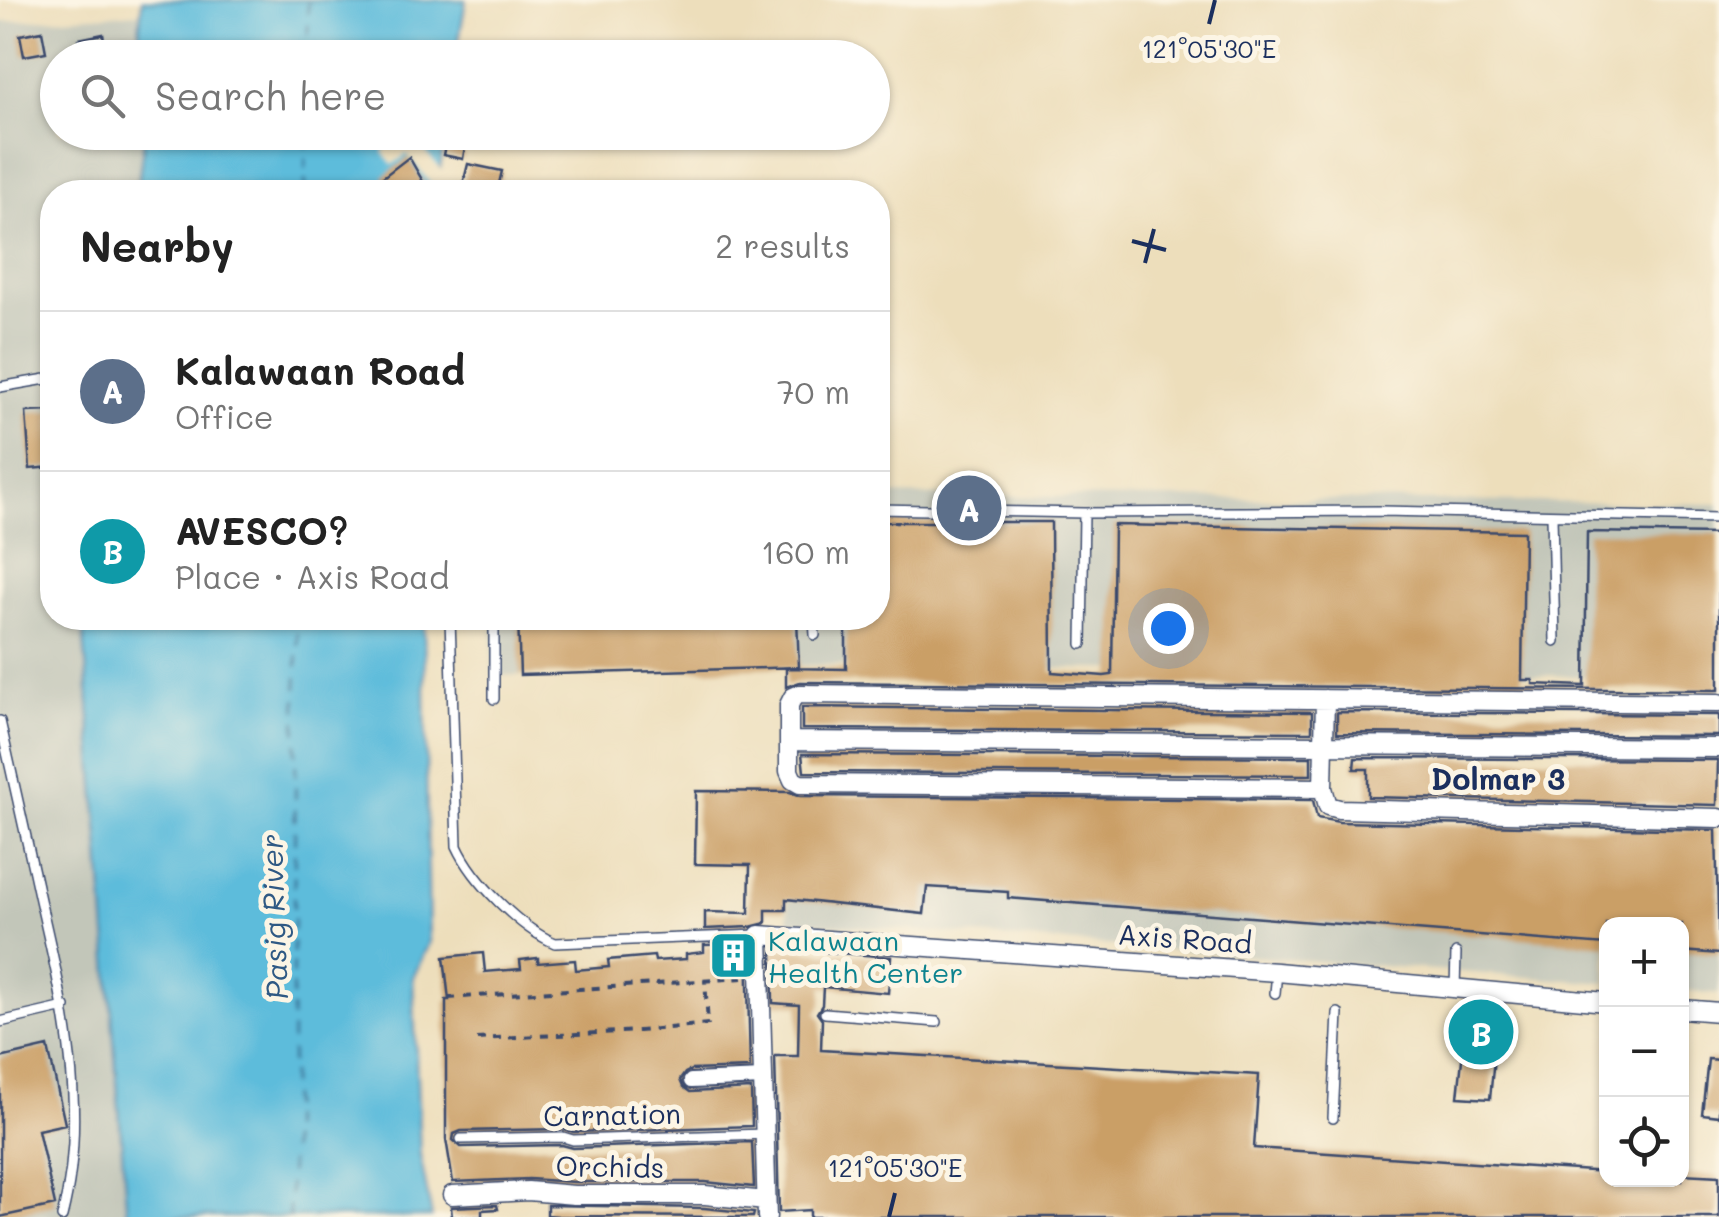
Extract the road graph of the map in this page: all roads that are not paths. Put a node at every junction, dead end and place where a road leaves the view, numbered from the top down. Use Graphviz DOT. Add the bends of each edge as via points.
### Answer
graph roads {
  1 [pos="40,380"];
  2 [pos="0,387"];
  3 [pos="890,509"];
  4 [pos="1084,513"];
  5 [pos="1552,516"];
  6 [pos="1719,518"];
  7 [pos="450,630"];
  8 [pos="494,630"];
  9 [pos="815,630"];
  10 [pos="815,635"];
  11 [pos="1554,641"];
  12 [pos="1082,644"];
  13 [pos="494,699"];
  14 [pos="1325,700"];
  15 [pos="1719,703"];
  16 [pos="0,724"];
  17 [pos="790,741"];
  18 [pos="1326,745"];
  19 [pos="1719,748"];
  20 [pos="1323,788"];
  21 [pos="1719,818"];
  22 [pos="759,935"];
  23 [pos="1456,953"];
  24 [pos="1277,972"];
  25 [pos="1454,988"];
  26 [pos="1275,993"];
  27 [pos="1599,1001"];
  28 [pos="65,1007"];
  29 [pos="1689,1010"];
  30 [pos="1719,1012"];
  31 [pos="825,1013"];
  32 [pos="1338,1013"];
  33 [pos="0,1022"];
  34 [pos="937,1022"];
  35 [pos="763,1078"];
  36 [pos="691,1081"];
  37 [pos="1333,1118"];
  38 [pos="764,1134"];
  39 [pos="461,1139"];
  40 [pos="452,1195"];
  41 [pos="767,1209"];
  42 [pos="62,1217"];
  1 -- 2 [label="lane"];
  3 -- 4 [label="lane"];
  4 -- 5 [label="lane"];
  4 -- 12 [label="lane"];
  5 -- 6 [label="lane"];
  5 -- 11 [label="lane"];
  7 -- 22 [label="lane" via="457,846 487,889 547,940 566,945"];
  8 -- 13 [label="lane"];
  9 -- 10 [label="lane"];
  14 -- 15 [label="street"];
  14 -- 17 [label="street" via="800,694 789,705"];
  14 -- 18 [label="street"];
  16 -- 28 [label="lane"];
  17 -- 18 [label="street"];
  17 -- 20 [label="street" via="789,771 800,784"];
  18 -- 19 [label="street"];
  18 -- 20 [label="street"];
  20 -- 21 [label="street" via="1328,806 1339,808"];
  22 -- 24 [label="street, Axis Road"];
  22 -- 35 [label="street"];
  23 -- 25 [label="lane"];
  24 -- 25 [label="street, Axis Road"];
  24 -- 26 [label="lane"];
  25 -- 27 [label="street, Axis Road"];
  28 -- 33 [label="lane"];
  28 -- 42 [label="lane" via="74,1110"];
  29 -- 30 [label="street"];
  31 -- 34 [label="lane"];
  32 -- 37 [label="lane"];
  35 -- 36 [label="street"];
  35 -- 38 [label="street"];
  38 -- 39 [label="lane, Carnation"];
  38 -- 41 [label="street"];
  40 -- 41 [label="street, Orchids" via="704,1195"];
}
